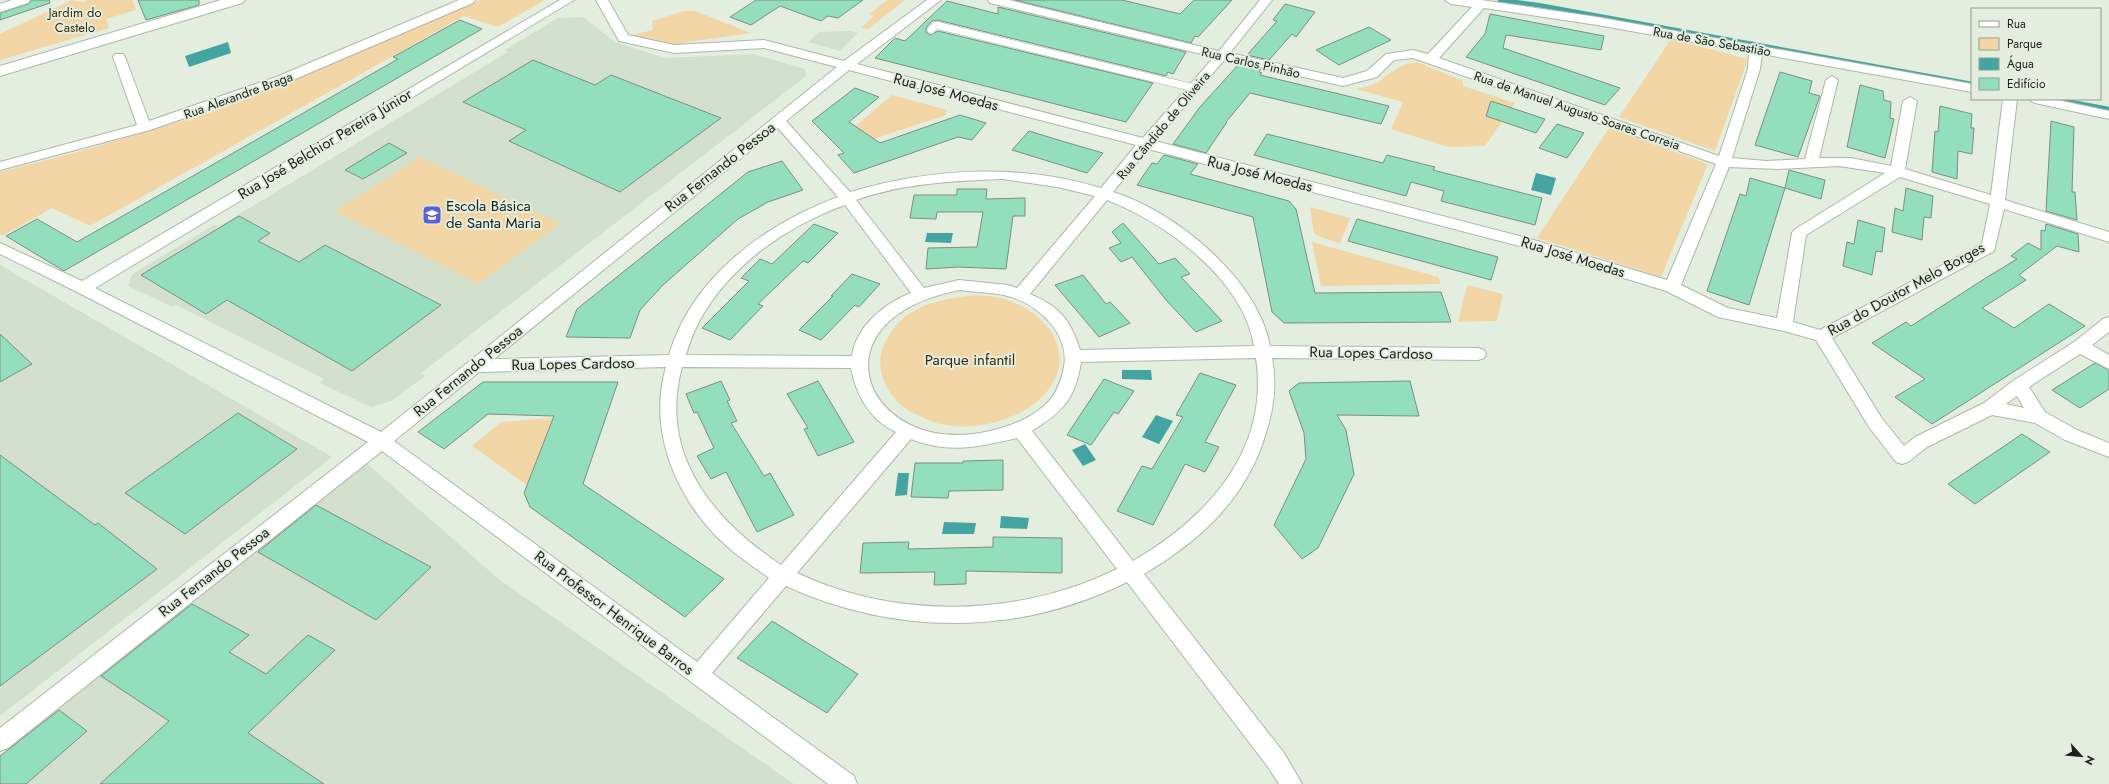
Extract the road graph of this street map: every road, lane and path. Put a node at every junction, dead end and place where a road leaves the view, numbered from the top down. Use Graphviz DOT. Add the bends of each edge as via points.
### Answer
graph roads {
  1 [pos="24,0"];
  2 [pos="237,0"];
  3 [pos="469,0"];
  4 [pos="568,0"];
  5 [pos="602,0"];
  6 [pos="935,0"];
  7 [pos="994,0"];
  8 [pos="1266,0"];
  9 [pos="1451,0"];
  10 [pos="1481,4"];
  11 [pos="0,8"];
  12 [pos="931,30"];
  13 [pos="1756,49"];
  14 [pos="1222,56"];
  15 [pos="119,57"];
  16 [pos="1431,59"];
  17 [pos="846,66"];
  18 [pos="0,70"];
  19 [pos="1832,80"];
  20 [pos="1194,88"];
  21 [pos="1971,88"];
  22 [pos="2010,100"];
  23 [pos="2040,100"];
  24 [pos="1910,101"];
  25 [pos="2109,114"];
  26 [pos="779,121"];
  27 [pos="145,128"];
  28 [pos="1145,144"];
  29 [pos="1811,161"];
  30 [pos="1724,162"];
  31 [pos="0,166"];
  32 [pos="1897,172"];
  33 [pos="1105,194"];
  34 [pos="847,198"];
  35 [pos="1998,201"];
  36 [pos="2109,237"];
  37 [pos="0,248"];
  38 [pos="1672,287"];
  39 [pos="83,288"];
  40 [pos="920,294"];
  41 [pos="1021,294"];
  42 [pos="2109,323"];
  43 [pos="1784,325"];
  44 [pos="1822,336"];
  45 [pos="2080,346"];
  46 [pos="1264,352"];
  47 [pos="1478,354"];
  48 [pos="1075,356"];
  49 [pos="674,361"];
  50 [pos="859,362"];
  51 [pos="2109,363"];
  52 [pos="473,366"];
  53 [pos="2019,385"];
  54 [pos="1990,408"];
  55 [pos="2039,417"];
  56 [pos="1020,429"];
  57 [pos="907,431"];
  58 [pos="382,441"];
  59 [pos="2109,450"];
  60 [pos="1132,572"];
  61 [pos="782,575"];
  62 [pos="698,675"];
  63 [pos="0,741"];
  64 [pos="846,784"];
  65 [pos="1291,784"];
  1 -- 11 [label="street"];
  2 -- 18 [label="main road"];
  3 -- 27 [label="street, Rua Alexandre Braga" via="282,80"];
  4 -- 39 [label="street, Rua José Belchior Pereira Júnior"];
  5 -- 17 [label="street, Rua José Moedas" via="623,38 674,49 764,44"];
  6 -- 17 [label="street, Rua Fernando Pessoa"];
  7 -- 14 [label="street, Rua Carlos Pinhão"];
  8 -- 14 [label="street, Rua Cândido de Oliveira"];
  9 -- 10 [label="street, Rua de São Sebastião"];
  10 -- 13 [label="street, Rua de São Sebastião"];
  10 -- 16 [label="street"];
  12 -- 20 [label="lane" via="936,25"];
  13 -- 21 [label="street, Rua de São Sebastião"];
  13 -- 30 [label="street" via="1754,69"];
  14 -- 16 [label="street, Rua Carlos Pinhão" via="1343,82 1372,74 1390,57 1413,54"];
  14 -- 20 [label="street, Rua Cândido de Oliveira"];
  15 -- 27 [label="street"];
  16 -- 30 [label="street, Rua de Manuel Augusto Soares Correia"];
  17 -- 26 [label="street, Rua Fernando Pessoa"];
  17 -- 28 [label="street, Rua José Moedas"];
  19 -- 29 [label="street"];
  20 -- 28 [label="street, Rua Cândido de Oliveira"];
  22 -- 35 [label="street, Rua do Doutor Melo Borges"];
  23 -- 25 [label="street"];
  24 -- 32 [label="street"];
  26 -- 34 [label="street"];
  26 -- 52 [label="street, Rua Fernando Pessoa"];
  27 -- 31 [label="street, Rua Alexandre Braga"];
  28 -- 33 [label="street, Rua Cândido de Oliveira"];
  28 -- 38 [label="street, Rua José Moedas" via="1527,243"];
  29 -- 30 [label="street, Rua de Manuel Augusto Soares Correia" via="1766,165"];
  29 -- 32 [label="street, Rua de Manuel Augusto Soares Correia" via="1861,163"];
  30 -- 38 [label="street"];
  32 -- 35 [label="street, Rua de Manuel Augusto Soares Correia"];
  32 -- 43 [label="street" via="1799,233"];
  33 -- 34 [label="street" via="1054,181 1002,175 950,176 898,183"];
  33 -- 41 [label="street, Rua Cândido de Oliveira"];
  33 -- 46 [label="street" via="1142,209 1177,230 1208,254 1234,283 1253,316"];
  34 -- 40 [label="street"];
  34 -- 49 [label="street" via="807,215 770,236 738,262 710,292 688,325"];
  35 -- 36 [label="street, Rua de Manuel Augusto Soares Correia" via="2057,223"];
  35 -- 44 [label="street, Rua do Doutor Melo Borges" via="1989,247"];
  37 -- 39 [label="street, Rua Professor Henrique Barros"];
  38 -- 43 [label="street, Rua José Moedas" via="1724,313"];
  39 -- 58 [label="street, Rua Professor Henrique Barros"];
  40 -- 41 [label="street" via="939,288 980,285"];
  40 -- 50 [label="street" via="890,311 872,329 863,345"];
  41 -- 48 [label="street" via="1037,301 1064,325"];
  42 -- 45 [label="street"];
  43 -- 44 [label="street, Rua José Moedas"];
  44 -- 54 [label="street" via="1875,422 1902,457 1921,442"];
  45 -- 51 [label="street"];
  45 -- 53 [label="street"];
  46 -- 47 [label="street, Rua Lopes Cardoso"];
  46 -- 48 [label="street, Rua Lopes Cardoso"];
  46 -- 60 [label="street" via="1267,391 1262,424 1244,470 1216,508 1178,543"];
  48 -- 56 [label="street" via="1067,389 1056,404 1040,418"];
  49 -- 50 [label="street, Rua Lopes Cardoso"];
  49 -- 52 [label="street, Rua Lopes Cardoso"];
  49 -- 61 [label="street" via="668,390 668,419 673,448 683,477 700,504 722,530 749,554"];
  50 -- 57 [label="street" via="865,394 889,421"];
  52 -- 58 [label="street, Rua Fernando Pessoa"];
  53 -- 54 [label="street"];
  53 -- 55 [label="street"];
  54 -- 55 [label="street"];
  55 -- 59 [label="street" via="2071,435"];
  56 -- 57 [label="street" via="999,437 952,442"];
  56 -- 60 [label="street"];
  57 -- 61 [label="street"];
  58 -- 62 [label="street, Rua Professor Henrique Barros"];
  58 -- 63 [label="street, Rua Fernando Pessoa"];
  60 -- 61 [label="street" via="1077,595 1017,610 954,615 885,609 834,597"];
  60 -- 65 [label="street" via="1276,760"];
  61 -- 62 [label="street"];
  62 -- 64 [label="street, Rua Professor Henrique Barros"];
}
